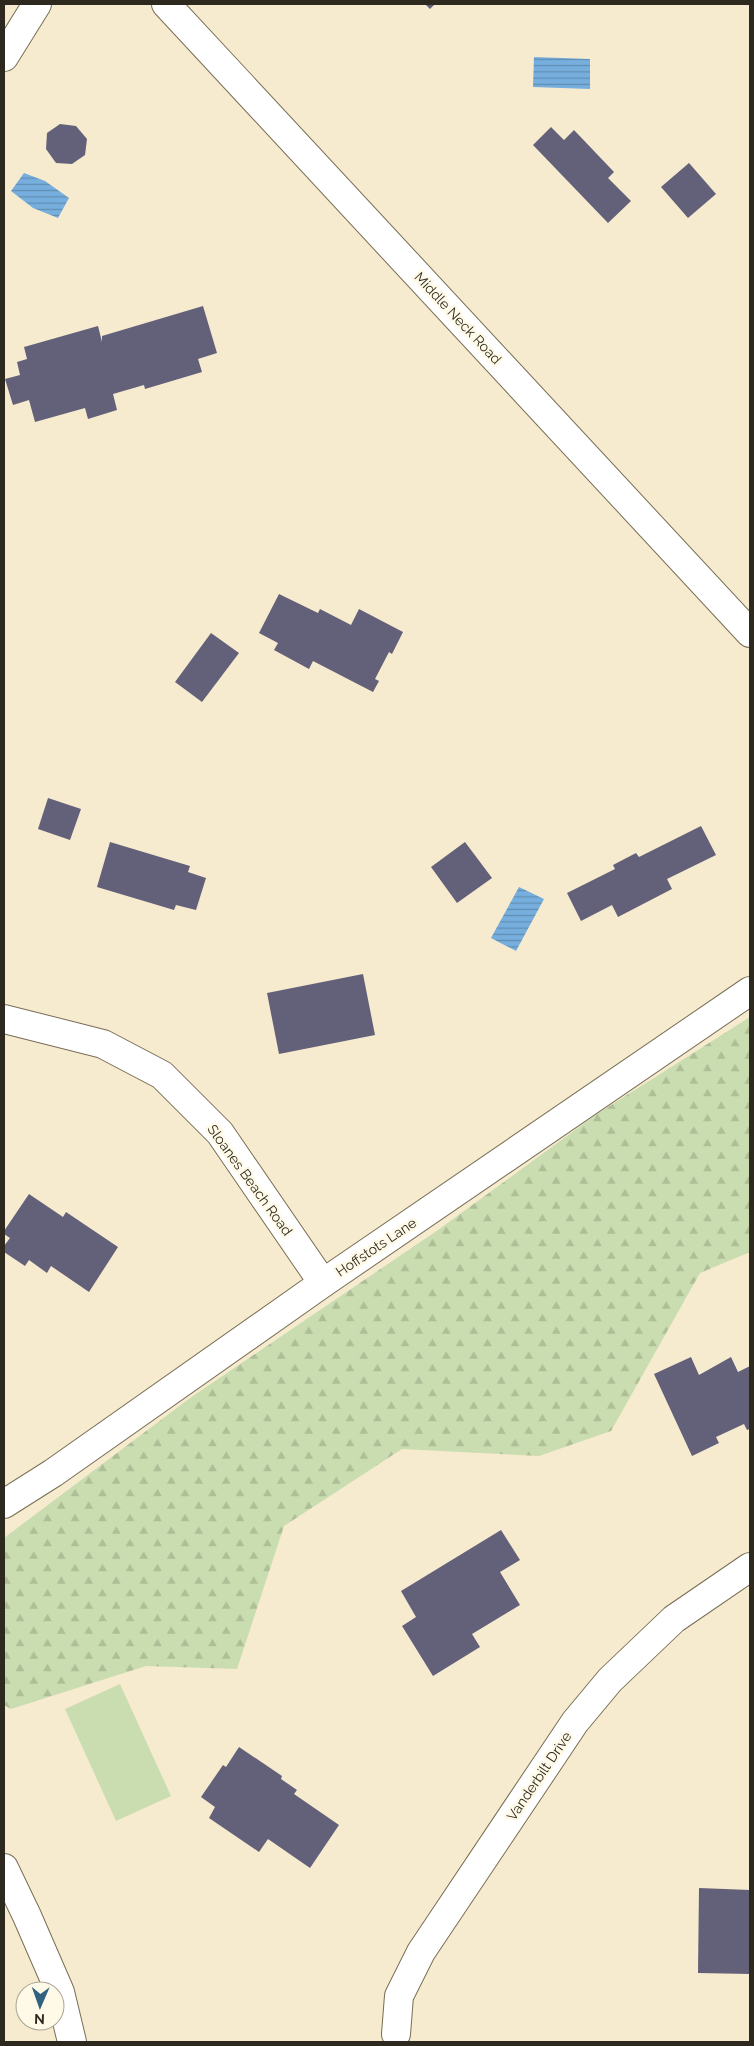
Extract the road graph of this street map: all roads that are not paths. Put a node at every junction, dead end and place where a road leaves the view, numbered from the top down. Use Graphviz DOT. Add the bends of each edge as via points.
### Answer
graph roads {
  1 [pos="37,4"];
  2 [pos="166,4"];
  3 [pos="4,57"];
  4 [pos="750,634"];
  5 [pos="750,991"];
  6 [pos="4,1019"];
  7 [pos="323,1283"];
  8 [pos="4,1504"];
  9 [pos="750,1567"];
  10 [pos="4,1868"];
  11 [pos="396,2034"];
  12 [pos="72,2042"];
  1 -- 3 [label="street"];
  2 -- 4 [label="street, Middle Neck Road"];
  5 -- 7 [label="street, Hoffstots Lane"];
  6 -- 7 [label="street, Sloanes Beach Road" via="103,1044 162,1075 220,1133"];
  7 -- 8 [label="street, Hoffstots Lane"];
  9 -- 11 [label="street, Vanderbilt Drive" via="674,1619 610,1680 575,1722 421,1952 399,1996"];
  10 -- 12 [label="street" via="60,1992"];
}
